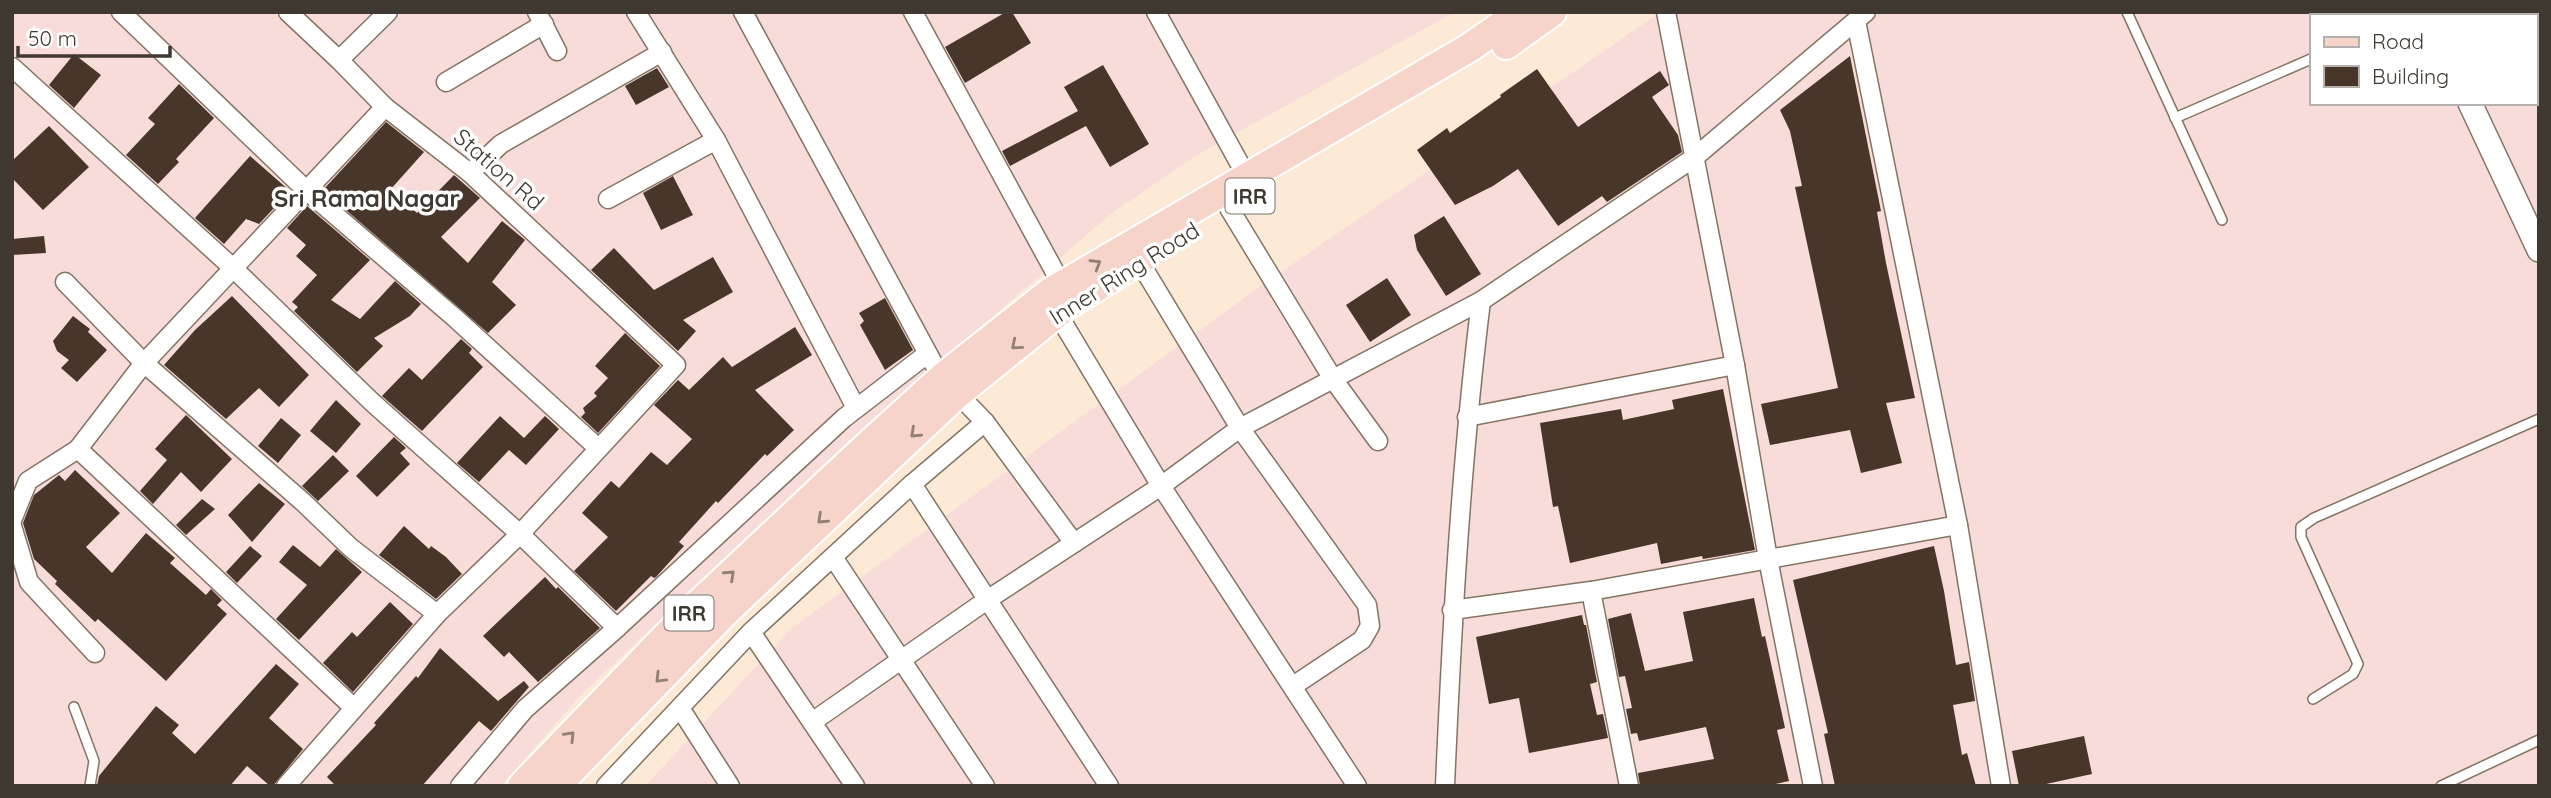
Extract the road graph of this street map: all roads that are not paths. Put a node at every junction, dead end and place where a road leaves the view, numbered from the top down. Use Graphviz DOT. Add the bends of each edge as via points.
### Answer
graph roads {
  1 [pos="121,12"];
  2 [pos="288,12"];
  3 [pos="388,12"];
  4 [pos="636,12"];
  5 [pos="743,12"];
  6 [pos="913,12"];
  7 [pos="1156,12"];
  8 [pos="1521,12"];
  9 [pos="1552,12"];
  10 [pos="1666,12"];
  11 [pos="2127,12"];
  12 [pos="1861,16"];
  13 [pos="541,18"];
  14 [pos="557,51"];
  15 [pos="662,52"];
  16 [pos="2310,59"];
  17 [pos="340,60"];
  18 [pos="12,67"];
  19 [pos="446,82"];
  20 [pos="2471,105"];
  21 [pos="385,107"];
  22 [pos="2175,118"];
  23 [pos="716,140"];
  24 [pos="1695,158"];
  25 [pos="470,173"];
  26 [pos="1247,177"];
  27 [pos="306,190"];
  28 [pos="608,199"];
  29 [pos="1229,208"];
  30 [pos="2222,220"];
  31 [pos="2539,250"];
  32 [pos="1139,261"];
  33 [pos="233,268"];
  34 [pos="65,282"];
  35 [pos="1062,285"];
  36 [pos="1481,301"];
  37 [pos="1057,313"];
  38 [pos="144,363"];
  39 [pos="1735,365"];
  40 [pos="942,375"];
  41 [pos="1333,379"];
  42 [pos="856,408"];
  43 [pos="1467,417"];
  44 [pos="2539,419"];
  45 [pos="985,422"];
  46 [pos="1240,428"];
  47 [pos="1378,441"];
  48 [pos="598,448"];
  49 [pos="78,449"];
  50 [pos="912,484"];
  51 [pos="1161,486"];
  52 [pos="12,523"];
  53 [pos="1958,524"];
  54 [pos="520,534"];
  55 [pos="1074,544"];
  56 [pos="833,556"];
  57 [pos="1768,559"];
  58 [pos="1591,591"];
  59 [pos="987,600"];
  60 [pos="1452,610"];
  61 [pos="437,614"];
  62 [pos="617,628"];
  63 [pos="751,632"];
  64 [pos="95,653"];
  65 [pos="900,659"];
  66 [pos="1293,686"];
  67 [pos="2313,699"];
  68 [pos="74,707"];
  69 [pos="354,708"];
  70 [pos="680,708"];
  71 [pos="812,722"];
  72 [pos="2539,740"];
  73 [pos="90,786"];
  74 [pos="286,786"];
  75 [pos="460,786"];
  76 [pos="522,786"];
  77 [pos="556,786"];
  78 [pos="606,786"];
  79 [pos="730,786"];
  80 [pos="855,786"];
  81 [pos="985,786"];
  82 [pos="1109,786"];
  83 [pos="1357,786"];
  84 [pos="1445,786"];
  85 [pos="1629,786"];
  86 [pos="1813,786"];
  87 [pos="2001,786"];
  88 [pos="2441,786"];
  1 -- 27 [label="street"];
  2 -- 17 [label="street, Station Rd"];
  3 -- 17 [label="street"];
  4 -- 15 [label="street"];
  5 -- 40 [label="street"];
  6 -- 35 [label="street"];
  7 -- 26 [label="street"];
  8 -- 26 [label="main road, Inner Ring Road / IRR" via="1469,48"];
  9 -- 29 [label="main road, Inner Ring Road / IRR" via="1491,55"];
  10 -- 24 [label="street"];
  11 -- 22 [label="lane"];
  12 -- 24 [label="street"];
  12 -- 53 [label="street"];
  13 -- 14 [label="street"];
  13 -- 19 [label="street"];
  15 -- 23 [label="street"];
  15 -- 25 [label="street" via="501,144"];
  16 -- 22 [label="lane"];
  17 -- 21 [label="street, Station Rd"];
  18 -- 33 [label="street"];
  20 -- 31 [label="street"];
  21 -- 25 [label="street, Station Rd"];
  21 -- 27 [label="street"];
  22 -- 30 [label="lane"];
  23 -- 28 [label="street"];
  23 -- 42 [label="street"];
  24 -- 36 [label="street"];
  24 -- 39 [label="street"];
  25 -- 48 [label="street, Station Rd" via="676,365"];
  35 -- 26 [label="main road, Inner Ring Road / IRR, one-way"];
  27 -- 33 [label="street"];
  27 -- 48 [label="street"];
  29 -- 32 [label="main road, Inner Ring Road / IRR"];
  29 -- 41 [label="street"];
  32 -- 37 [label="main road, Inner Ring Road / IRR"];
  32 -- 46 [label="street"];
  33 -- 38 [label="street"];
  33 -- 54 [label="street" via="373,403"];
  34 -- 38 [label="street"];
  35 -- 40 [label="main road, Inner Ring Road / IRR"];
  36 -- 41 [label="street"];
  36 -- 43 [label="street"];
  37 -- 40 [label="main road, Inner Ring Road / IRR, one-way"];
  37 -- 51 [label="street"];
  38 -- 49 [label="street"];
  38 -- 61 [label="street" via="351,548"];
  39 -- 43 [label="street"];
  39 -- 57 [label="street"];
  40 -- 42 [label="street"];
  40 -- 45 [label="street"];
  76 -- 40 [label="main road, IRR, one-way" via="687,615"];
  40 -- 77 [label="main road, IRR, one-way" via="726,611"];
  41 -- 46 [label="street"];
  41 -- 47 [label="street"];
  42 -- 62 [label="street"];
  43 -- 60 [label="street"];
  44 -- 67 [label="lane" via="2301,527 2301,537 2358,664 2353,674"];
  45 -- 50 [label="street"];
  45 -- 55 [label="street"];
  46 -- 51 [label="street"];
  46 -- 66 [label="street" via="1367,605 1370,626 1362,640"];
  48 -- 54 [label="street"];
  49 -- 52 [label="street" via="28,481"];
  49 -- 69 [label="street"];
  50 -- 56 [label="street"];
  50 -- 59 [label="street"];
  51 -- 55 [label="street"];
  51 -- 66 [label="street"];
  52 -- 64 [label="street" via="29,582"];
  53 -- 57 [label="street"];
  53 -- 87 [label="street"];
  54 -- 61 [label="street"];
  54 -- 62 [label="street"];
  55 -- 59 [label="street"];
  56 -- 63 [label="street"];
  56 -- 65 [label="street"];
  57 -- 58 [label="street"];
  57 -- 86 [label="street"];
  58 -- 60 [label="street"];
  58 -- 85 [label="street"];
  59 -- 65 [label="street"];
  59 -- 82 [label="street"];
  60 -- 84 [label="street"];
  61 -- 69 [label="street"];
  62 -- 75 [label="street" via="525,709"];
  63 -- 70 [label="street"];
  63 -- 71 [label="street"];
  65 -- 71 [label="street"];
  65 -- 81 [label="street"];
  66 -- 83 [label="street"];
  68 -- 73 [label="lane" via="94,761"];
  69 -- 74 [label="street"];
  70 -- 78 [label="street"];
  70 -- 79 [label="street"];
  71 -- 80 [label="street"];
  72 -- 88 [label="lane"];
}
